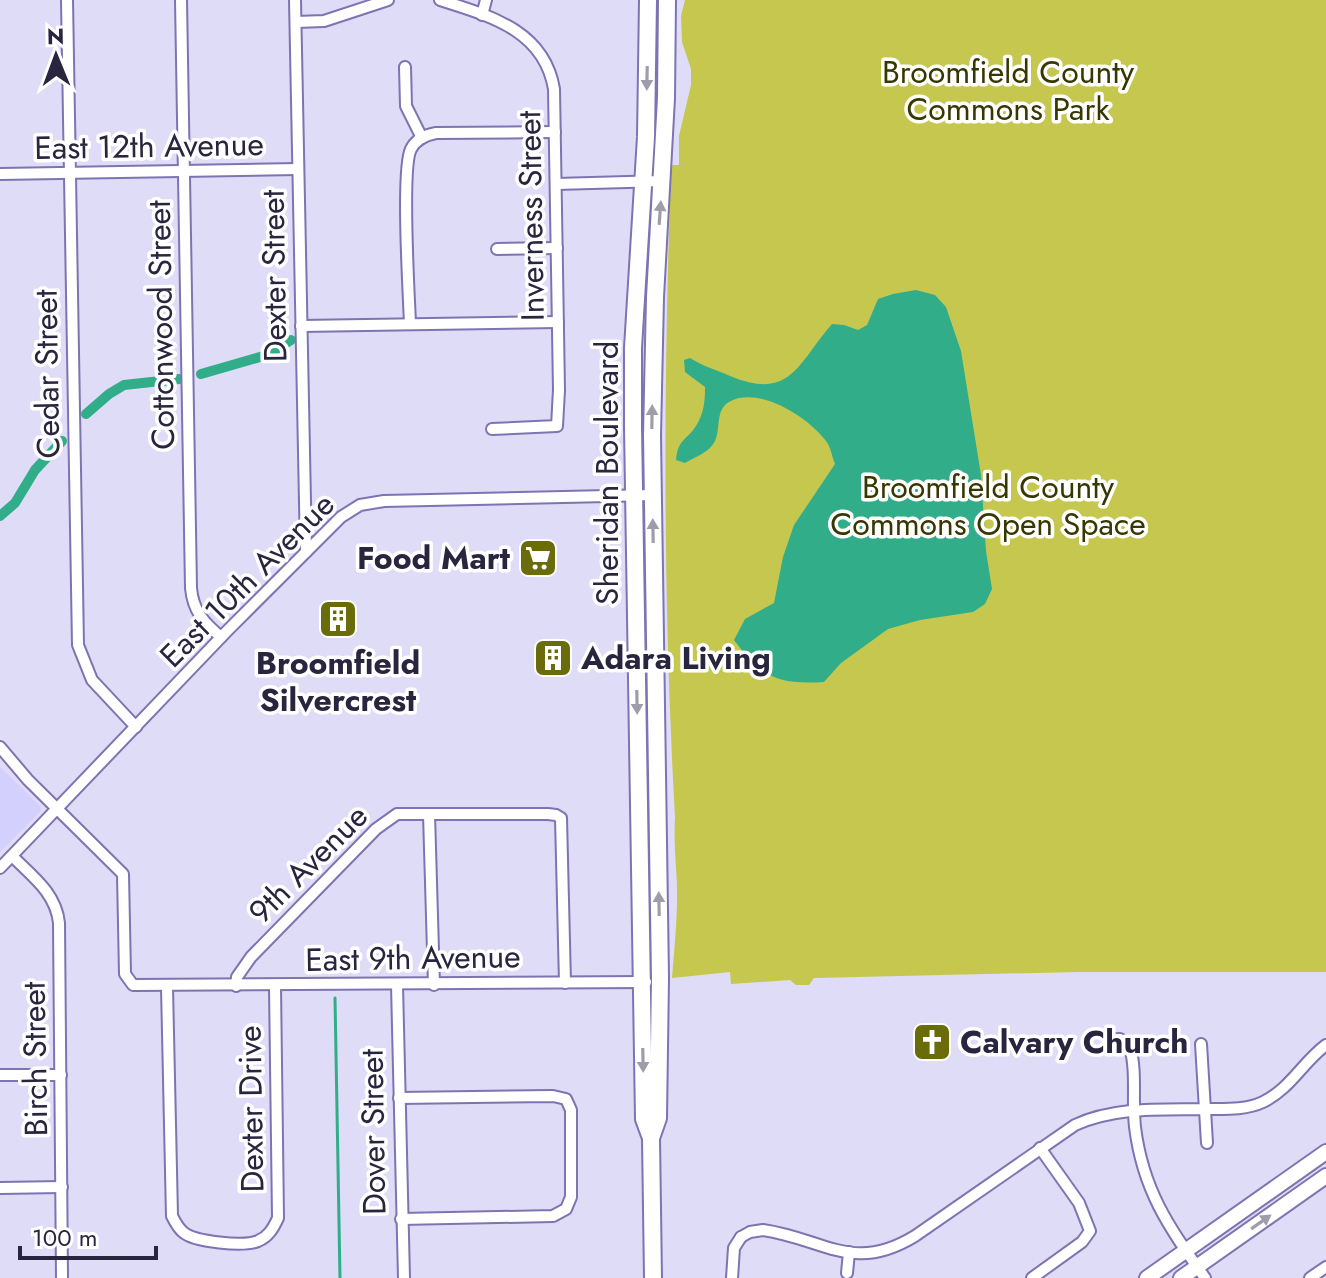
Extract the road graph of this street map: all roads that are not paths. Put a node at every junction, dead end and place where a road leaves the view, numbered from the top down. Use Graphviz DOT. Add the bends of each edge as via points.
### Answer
graph roads {
  1 [pos="67,0"];
  2 [pos="181,0"];
  3 [pos="295,0"];
  4 [pos="388,0"];
  5 [pos="440,0"];
  6 [pos="486,0"];
  7 [pos="648,0"];
  8 [pos="667,0"];
  9 [pos="372,2"];
  10 [pos="482,15"];
  11 [pos="296,22"];
  12 [pos="405,67"];
  13 [pos="555,132"];
  14 [pos="422,138"];
  15 [pos="298,169"];
  16 [pos="184,171"];
  17 [pos="70,173"];
  18 [pos="0,174"];
  19 [pos="663,181"];
  20 [pos="643,182"];
  21 [pos="556,184"];
  22 [pos="557,248"];
  23 [pos="497,249"];
  24 [pos="558,322"];
  25 [pos="410,324"];
  26 [pos="301,326"];
  27 [pos="492,429"];
  28 [pos="652,495"];
  29 [pos="633,496"];
  30 [pos="306,552"];
  31 [pos="221,637"];
  32 [pos="136,727"];
  33 [pos="0,747"];
  34 [pos="57,809"];
  35 [pos="429,814"];
  36 [pos="12,856"];
  37 [pos="0,868"];
  38 [pos="641,982"];
  39 [pos="660,982"];
  40 [pos="565,983"];
  41 [pos="397,985"];
  42 [pos="434,985"];
  43 [pos="236,986"];
  44 [pos="275,986"];
  45 [pos="167,987"];
  46 [pos="1109,1040"];
  47 [pos="1324,1041"];
  48 [pos="1201,1044"];
  49 [pos="0,1075"];
  50 [pos="61,1075"];
  51 [pos="399,1098"];
  52 [pos="1205,1109"];
  53 [pos="1134,1112"];
  54 [pos="651,1138"];
  55 [pos="1207,1143"];
  56 [pos="1040,1148"];
  57 [pos="1326,1152"];
  58 [pos="1326,1176"];
  59 [pos="62,1187"];
  60 [pos="0,1188"];
  61 [pos="401,1219"];
  62 [pos="734,1226"];
  63 [pos="741,1237"];
  64 [pos="1186,1251"];
  65 [pos="849,1252"];
  66 [pos="1326,1267"];
  67 [pos="1201,1272"];
  68 [pos="847,1273"];
  69 [pos="62,1278"];
  70 [pos="404,1278"];
  71 [pos="653,1278"];
  72 [pos="732,1278"];
  73 [pos="1032,1278"];
  74 [pos="1147,1278"];
  75 [pos="1181,1278"];
  76 [pos="1310,1278"];
  1 -- 17 [label="street, Cedar Street"];
  2 -- 16 [label="street, Cottonwood Street"];
  3 -- 11 [label="street, Dexter Street"];
  4 -- 9 [label="street"];
  5 -- 10 [label="street, Inverness Street"];
  6 -- 10 [label="street"];
  7 -- 20 [label="main road, Sheridan Boulevard, one-way"];
  8 -- 19 [label="main road, Sheridan Boulevard"];
  9 -- 11 [label="street" via="324,21"];
  10 -- 13 [label="street, Inverness Street" via="530,40 547,63"];
  11 -- 15 [label="street, Dexter Street"];
  12 -- 14 [label="street" via="406,106"];
  13 -- 14 [label="street" via="436,133"];
  13 -- 21 [label="street, Inverness Street"];
  14 -- 25 [label="street" via="412,147 407,164"];
  15 -- 16 [label="street, East 12th Avenue"];
  15 -- 26 [label="street, Dexter Street"];
  16 -- 17 [label="street, East 12th Avenue"];
  16 -- 31 [label="street, Cottonwood Street" via="191,588 196,609"];
  17 -- 18 [label="street, East 12th Avenue"];
  17 -- 32 [label="street, Cedar Street" via="78,645 92,680"];
  19 -- 20 [label="street"];
  28 -- 19 [label="main road, Sheridan Boulevard, one-way" via="652,366"];
  20 -- 21 [label="street"];
  20 -- 29 [label="main road, Sheridan Boulevard" via="633,348"];
  21 -- 22 [label="street, Inverness Street"];
  22 -- 23 [label="street"];
  22 -- 24 [label="street, Inverness Street"];
  24 -- 25 [label="street"];
  24 -- 27 [label="street, Inverness Street" via="557,426"];
  25 -- 26 [label="street"];
  26 -- 30 [label="street, Dexter Street"];
  28 -- 29 [label="street, East 10th Avenue"];
  39 -- 28 [label="main road, Sheridan Boulevard, one-way"];
  29 -- 30 [label="street, East 10th Avenue" via="367,503 341,517"];
  29 -- 38 [label="main road, Sheridan Boulevard, one-way"];
  30 -- 31 [label="street, East 10th Avenue"];
  31 -- 32 [label="street, East 10th Avenue"];
  32 -- 34 [label="street, East 10th Avenue"];
  33 -- 34 [label="street"];
  34 -- 36 [label="street, East 10th Avenue"];
  34 -- 45 [label="street, East 9th Avenue" via="123,874 129,981 138,987"];
  35 -- 40 [label="street, 9th Avenue" via="561,818"];
  35 -- 42 [label="street"];
  35 -- 43 [label="street, 9th Avenue" via="397,814 376,829 251,957"];
  36 -- 37 [label="street, East 10th Avenue"];
  36 -- 50 [label="street, Birch Street" via="49,893 58,915"];
  38 -- 39 [label="street, East 9th Avenue"];
  38 -- 40 [label="street, East 9th Avenue"];
  38 -- 54 [label="main road, Sheridan Boulevard, one-way" via="644,1119"];
  39 -- 54 [label="main road, Sheridan Boulevard" via="658,1118"];
  40 -- 42 [label="street, East 9th Avenue"];
  41 -- 42 [label="street, East 9th Avenue"];
  41 -- 44 [label="street, East 9th Avenue"];
  41 -- 51 [label="street, Dover Street"];
  43 -- 44 [label="street, East 9th Avenue"];
  43 -- 45 [label="street, East 9th Avenue"];
  44 -- 45 [label="street, Dexter Drive" via="278,1218 259,1241 245,1244 194,1239 172,1216"];
  46 -- 53 [label="street" via="1120,1039 1132,1050"];
  47 -- 52 [label="street" via="1290,1083 1264,1102"];
  48 -- 52 [label="street"];
  49 -- 50 [label="street"];
  50 -- 59 [label="street, Birch Street"];
  51 -- 61 [label="street, Dover Street"];
  51 -- 61 [label="street" via="553,1096 566,1099 571,1110 571,1197 566,1209 553,1216"];
  52 -- 53 [label="street"];
  52 -- 55 [label="street"];
  53 -- 56 [label="street" via="1083,1121"];
  53 -- 64 [label="street" via="1142,1169 1158,1208"];
  54 -- 71 [label="main road, Sheridan Boulevard"];
  56 -- 65 [label="street" via="900,1245 878,1253"];
  56 -- 73 [label="street" via="1094,1231"];
  57 -- 64 [label="main road"];
  67 -- 58 [label="main road, one-way"];
  59 -- 60 [label="street"];
  59 -- 69 [label="street, Birch Street"];
  61 -- 70 [label="street, Dover Street"];
  62 -- 63 [label="street"];
  63 -- 65 [label="street" via="772,1232"];
  63 -- 72 [label="street" via="734,1248"];
  64 -- 67 [label="street"];
  64 -- 74 [label="main road"];
  65 -- 68 [label="street"];
  66 -- 76 [label="street"];
  67 -- 75 [label="main road"];
}
